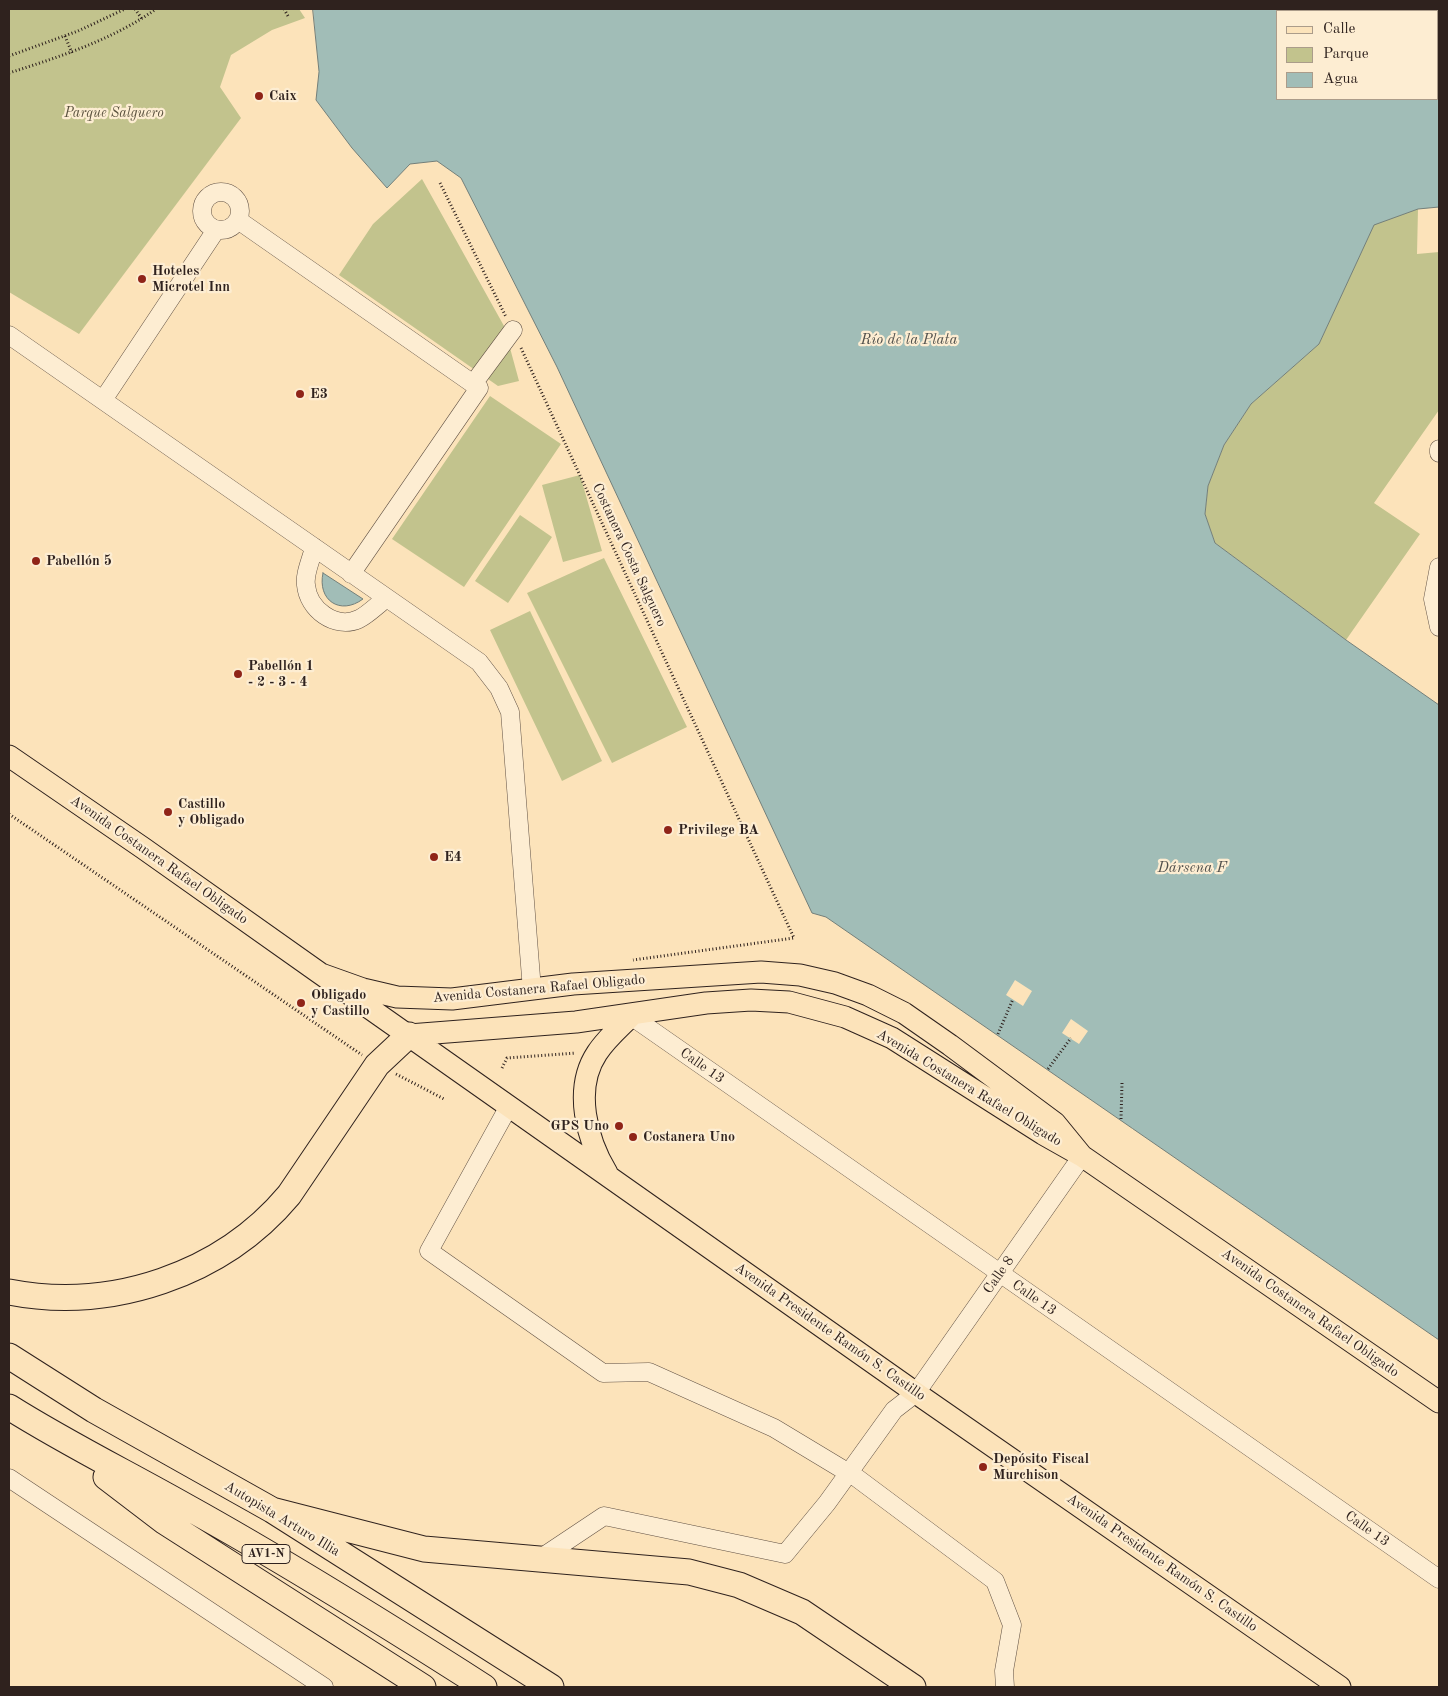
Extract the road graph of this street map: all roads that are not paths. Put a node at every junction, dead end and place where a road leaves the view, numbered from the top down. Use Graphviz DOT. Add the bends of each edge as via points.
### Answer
graph roads {
  1 [pos="238,220"];
  2 [pos="216,230"];
  3 [pos="512,330"];
  4 [pos="9,335"];
  5 [pos="473,384"];
  6 [pos="103,400"];
  7 [pos="1439,449"];
  8 [pos="1439,453"];
  9 [pos="314,547"];
  10 [pos="1439,567"];
  11 [pos="351,574"];
  12 [pos="387,598"];
  13 [pos="1439,628"];
  14 [pos="9,756"];
  15 [pos="322,974"];
  16 [pos="532,990"];
  17 [pos="631,1016"];
  18 [pos="409,1036"];
  19 [pos="508,1106"];
  20 [pos="1082,1156"];
  21 [pos="610,1178"];
  22 [pos="999,1274"];
  23 [pos="9,1292"];
  24 [pos="9,1356"];
  25 [pos="916,1393"];
  26 [pos="1439,1402"];
  27 [pos="9,1407"];
  28 [pos="43,1428"];
  29 [pos="848,1472"];
  30 [pos="9,1478"];
  31 [pos="272,1510"];
  32 [pos="538,1560"];
  33 [pos="1439,1579"];
  34 [pos="324,1687"];
  35 [pos="424,1687"];
  36 [pos="484,1687"];
  37 [pos="551,1687"];
  38 [pos="913,1687"];
  39 [pos="1005,1687"];
  40 [pos="1340,1687"];
  1 -- 2 [label="street" via="228,229"];
  1 -- 2 [label="street" via="240,208 234,197 223,191 210,194 201,210 205,223"];
  1 -- 5 [label="street"];
  2 -- 6 [label="street"];
  3 -- 5 [label="street"];
  4 -- 6 [label="street"];
  5 -- 11 [label="street" via="479,388"];
  6 -- 9 [label="street"];
  7 -- 8 [label="street"];
  9 -- 11 [label="street"];
  9 -- 12 [label="street" via="305,584 311,602 322,615 341,622 358,619"];
  10 -- 13 [label="street" via="1433,599"];
  11 -- 12 [label="street"];
  12 -- 16 [label="street" via="479,662 499,688 510,712"];
  14 -- 15 [label="main road, Avenida Costanera Rafael Obligado"];
  15 -- 16 [label="main road, Avenida Costanera Rafael Obligado" via="397,997 452,999"];
  15 -- 18 [label="main road, Avenida Presidente Ramón S. Castillo"];
  16 -- 20 [label="main road, Avenida Costanera Rafael Obligado" via="573,984 761,972 800,975 835,983 868,994 904,1013 950,1045 1054,1122"];
  17 -- 18 [label="main road, Avenida Costanera Rafael Obligado"];
  17 -- 20 [label="main road, Avenida Costanera Rafael Obligado" via="734,1000 789,1002 845,1017 892,1038"];
  17 -- 21 [label="main road" via="596,1054 588,1079 585,1105 588,1131 596,1155"];
  17 -- 22 [label="street, Calle 13"];
  18 -- 19 [label="main road, Avenida Presidente Ramón S. Castillo"];
  18 -- 23 [label="highway" via="377,1065 289,1195 258,1228 227,1250 172,1277 117,1292 57,1297"];
  19 -- 21 [label="main road, Avenida Presidente Ramón S. Castillo"];
  19 -- 29 [label="street" via="428,1251 603,1373 648,1372 774,1428"];
  20 -- 22 [label="street, Calle 8"];
  20 -- 26 [label="main road, Avenida Costanera Rafael Obligado"];
  21 -- 25 [label="main road, Avenida Presidente Ramón S. Castillo"];
  22 -- 25 [label="street, Calle 8"];
  22 -- 33 [label="street, Calle 13"];
  24 -- 31 [label="highway, Autopista Arturo Illia / AV1-N" via="94,1410"];
  25 -- 29 [label="street, Calle 8" via="894,1410"];
  25 -- 40 [label="main road, Avenida Presidente Ramón S. Castillo"];
  27 -- 28 [label="highway, AV1-N"];
  28 -- 35 [label="highway" via="165,1522"];
  28 -- 36 [label="highway, AV1-N" via="188,1507"];
  29 -- 32 [label="street, Calle 8" via="785,1554 604,1516"];
  29 -- 39 [label="street" via="996,1581 1012,1625 1004,1670"];
  30 -- 34 [label="street"];
  31 -- 32 [label="highway" via="424,1550"];
  31 -- 37 [label="highway, Autopista Arturo Illia / AV1-N"];
  32 -- 38 [label="highway" via="689,1572 739,1585 802,1612"];
}
